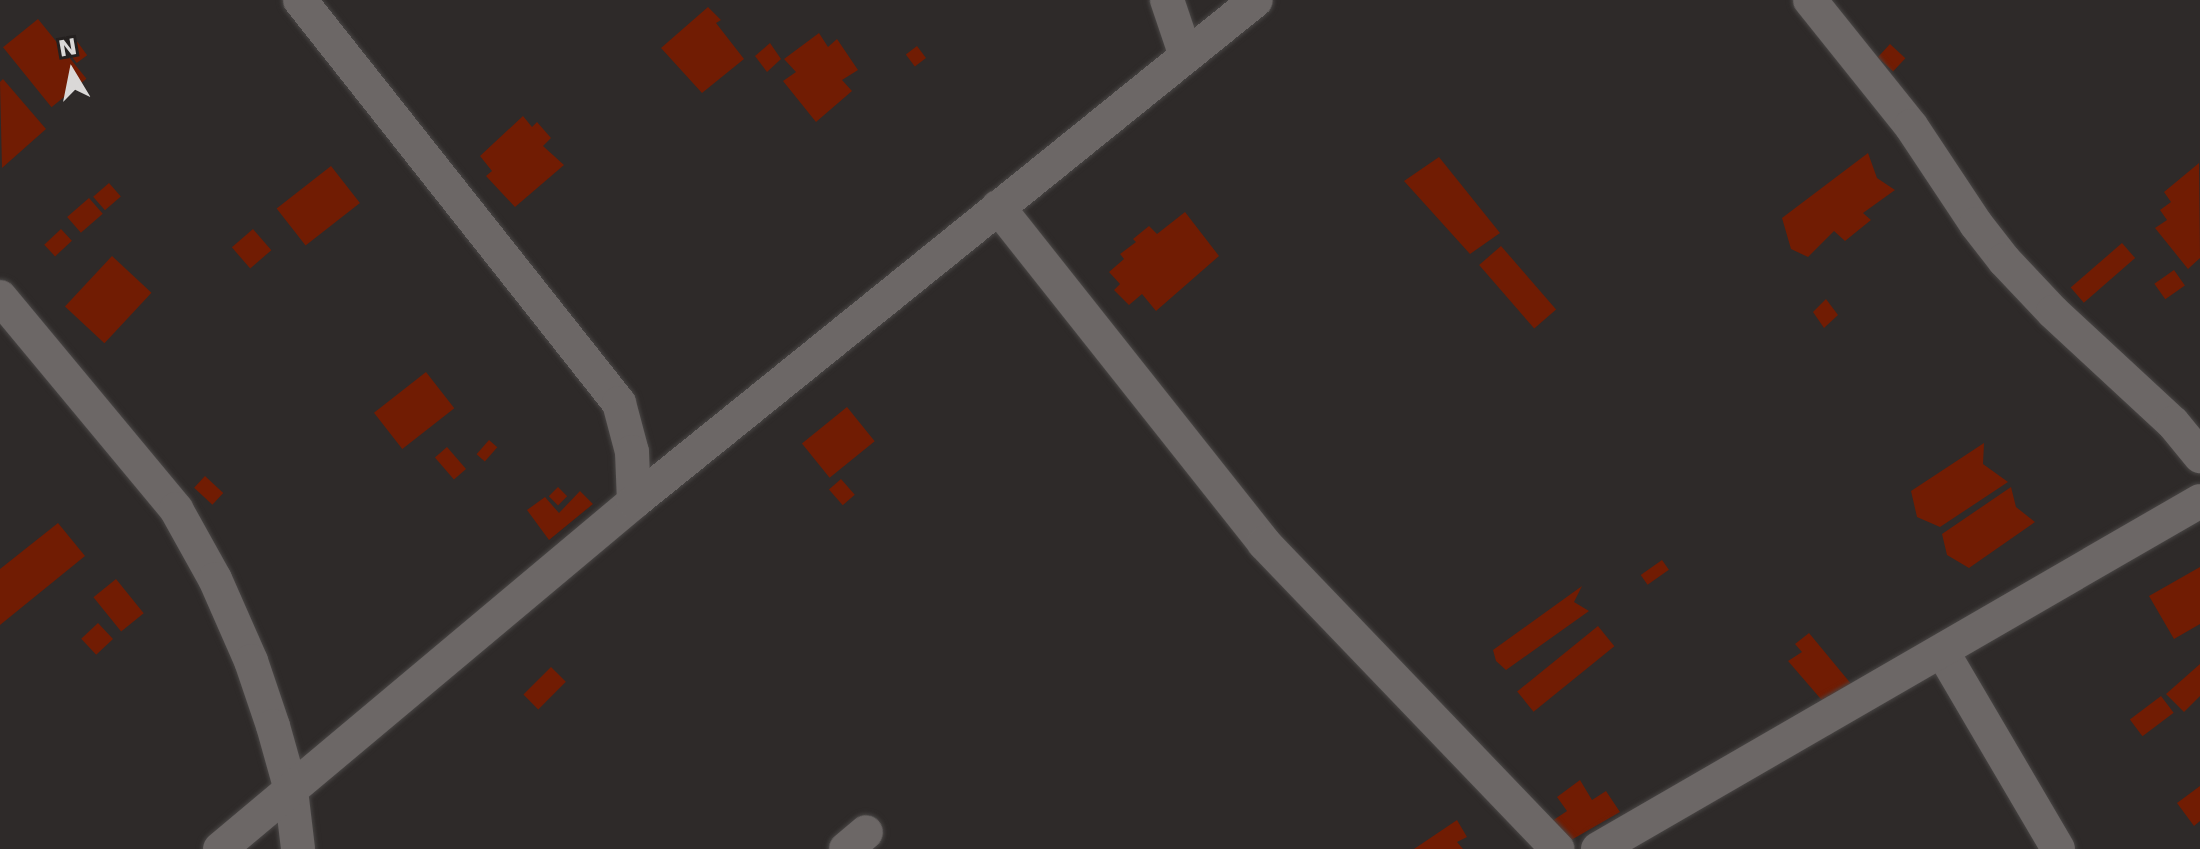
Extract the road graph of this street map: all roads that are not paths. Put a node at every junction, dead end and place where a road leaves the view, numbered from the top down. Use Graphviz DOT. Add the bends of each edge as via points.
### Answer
graph roads {
  1 [pos="300,0"];
  2 [pos="1167,0"];
  3 [pos="1256,0"];
  4 [pos="1810,0"];
  5 [pos="1186,56"];
  6 [pos="998,207"];
  7 [pos="0,297"];
  8 [pos="2200,456"];
  9 [pos="2200,501"];
  10 [pos="634,502"];
  11 [pos="1942,651"];
  12 [pos="291,790"];
  13 [pos="220,849"];
  14 [pos="298,849"];
  15 [pos="1557,849"];
  16 [pos="1598,849"];
  17 [pos="2058,849"];
  1 -- 10 [label="street" via="619,403 632,452"];
  2 -- 5 [label="street"];
  3 -- 5 [label="street"];
  4 -- 8 [label="street" via="1911,126 2004,260 2173,423"];
  5 -- 6 [label="street"];
  6 -- 10 [label="street"];
  6 -- 15 [label="street" via="1264,543"];
  7 -- 12 [label="street" via="176,509 215,579 251,661"];
  9 -- 11 [label="street"];
  10 -- 12 [label="street"];
  11 -- 16 [label="street"];
  11 -- 17 [label="street"];
  12 -- 13 [label="street"];
  12 -- 14 [label="street"];
}
